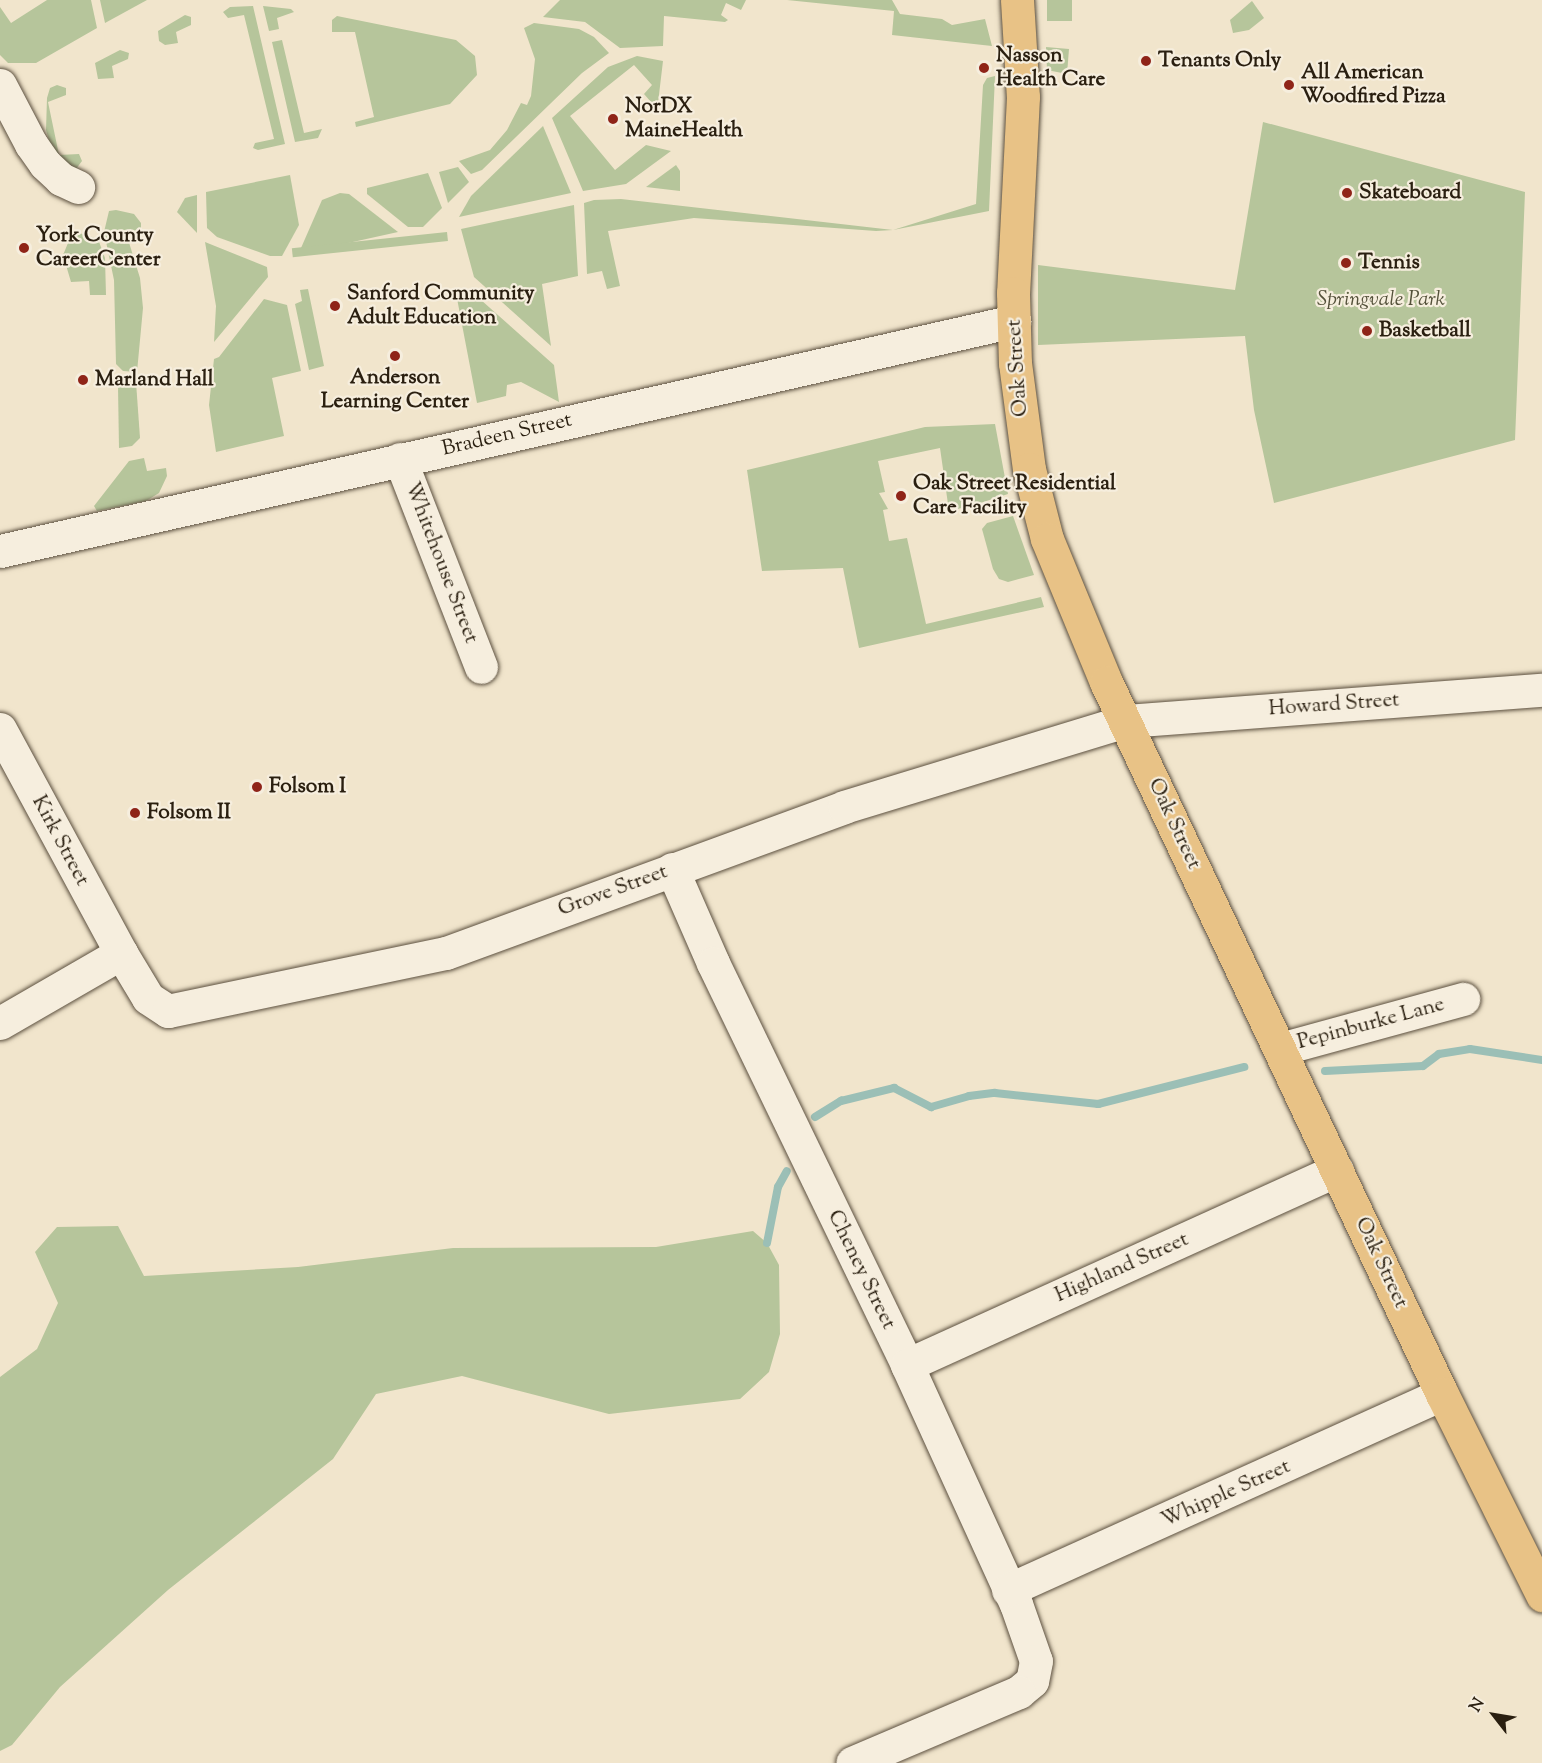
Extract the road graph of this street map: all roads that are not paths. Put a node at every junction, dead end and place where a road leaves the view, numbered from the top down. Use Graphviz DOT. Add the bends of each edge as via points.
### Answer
graph roads {
  1 [pos="1017,0"];
  2 [pos="0,85"];
  3 [pos="78,187"];
  4 [pos="1014,321"];
  5 [pos="400,459"];
  6 [pos="0,550"];
  7 [pos="481,667"];
  8 [pos="1542,690"];
  9 [pos="1126,721"];
  10 [pos="2,737"];
  11 [pos="672,869"];
  12 [pos="120,953"];
  13 [pos="1463,999"];
  14 [pos="0,1023"];
  15 [pos="1280,1049"];
  16 [pos="1337,1170"];
  17 [pos="907,1365"];
  18 [pos="1442,1394"];
  19 [pos="1008,1590"];
  20 [pos="1542,1595"];
  21 [pos="852,1763"];
  1 -- 4 [label="main road, Oak Street" via="1023,97"];
  2 -- 3 [label="street" via="30,144 61,179"];
  4 -- 5 [label="street, Bradeen Street"];
  4 -- 9 [label="main road, Oak Street" via="1019,413 1035,498 1064,586"];
  5 -- 6 [label="street, Bradeen Street"];
  5 -- 7 [label="street, Whitehouse Street"];
  8 -- 9 [label="street, Howard Street"];
  9 -- 11 [label="street, Grove Street" via="844,807"];
  9 -- 15 [label="main road, Oak Street"];
  10 -- 12 [label="street, Kirk Street"];
  11 -- 12 [label="street, Grove Street" via="446,953 176,1011 155,1006"];
  11 -- 17 [label="street, Cheney Street" via="713,963"];
  12 -- 14 [label="street"];
  13 -- 15 [label="street, Pepinburke Lane"];
  15 -- 16 [label="main road, Oak Street"];
  16 -- 17 [label="street, Highland Street"];
  16 -- 18 [label="main road, Oak Street"];
  17 -- 19 [label="street, Cheney Street"];
  18 -- 19 [label="street, Whipple Street"];
  18 -- 20 [label="main road, Oak Street"];
  19 -- 21 [label="street, Cheney Street" via="1032,1644 1035,1676 1019,1692"];
}
